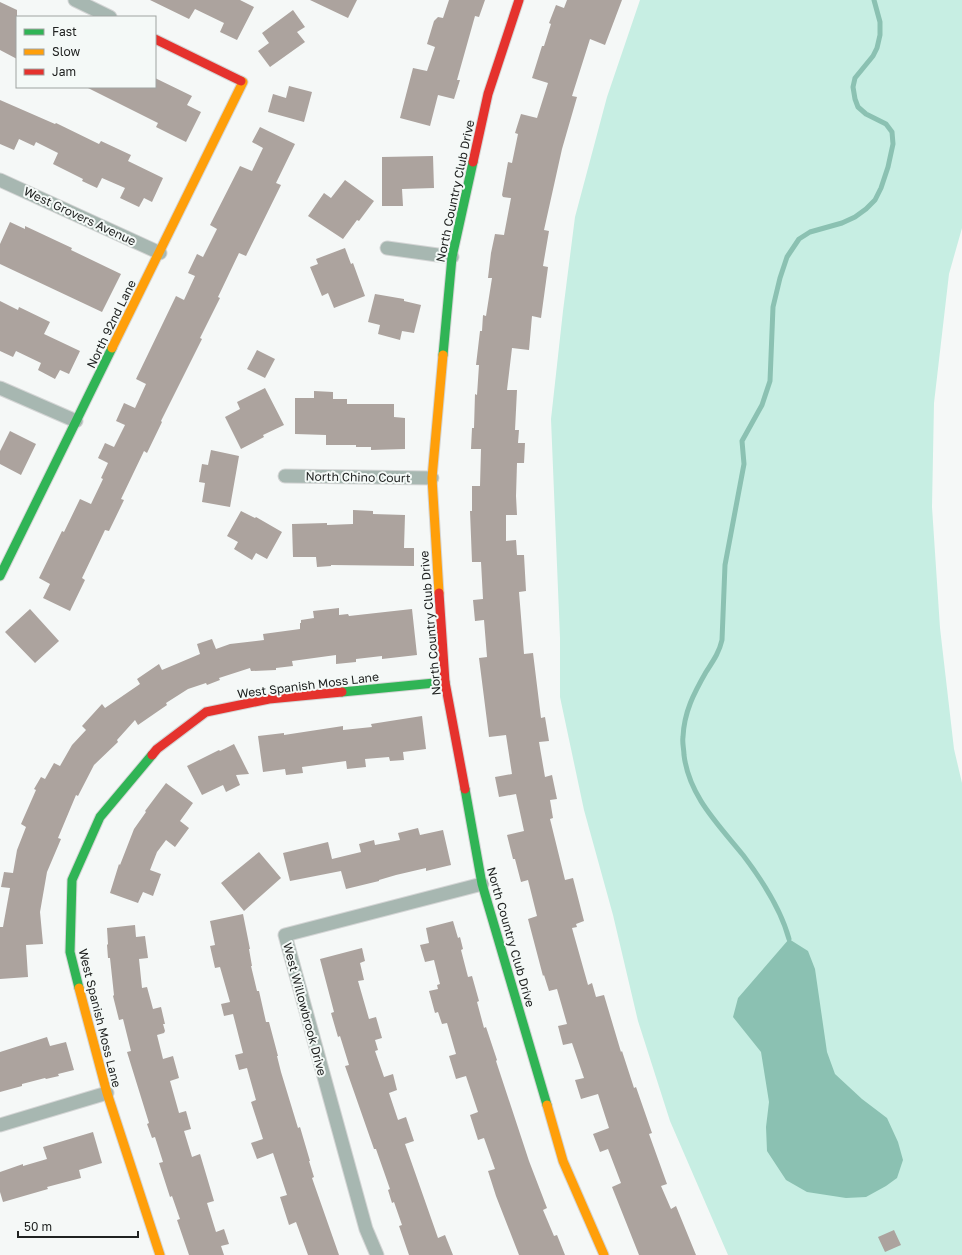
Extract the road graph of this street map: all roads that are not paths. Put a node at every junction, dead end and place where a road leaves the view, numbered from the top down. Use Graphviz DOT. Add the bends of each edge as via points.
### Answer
graph roads {
  1 [pos="75,0"];
  2 [pos="519,0"];
  3 [pos="108,16"];
  4 [pos="156,39"];
  5 [pos="0,180"];
  6 [pos="387,248"];
  7 [pos="160,253"];
  8 [pos="452,257"];
  9 [pos="0,388"];
  10 [pos="76,421"];
  11 [pos="285,476"];
  12 [pos="432,478"];
  13 [pos="0,576"];
  14 [pos="445,682"];
  15 [pos="482,884"];
  16 [pos="107,1094"];
  17 [pos="0,1125"];
  18 [pos="160,1255"];
  19 [pos="377,1255"];
  20 [pos="604,1255"];
  1 -- 3 [label="street"];
  2 -- 8 [label="street, North Country Club Drive" via="488,94"];
  4 -- 7 [label="street, North 92nd Lane" via="243,82"];
  5 -- 7 [label="street, West Grovers Avenue"];
  6 -- 8 [label="street"];
  7 -- 10 [label="street, North 92nd Lane"];
  8 -- 12 [label="street, North Country Club Drive"];
  9 -- 10 [label="street"];
  10 -- 13 [label="street, North 92nd Lane"];
  11 -- 12 [label="street, North Chino Court"];
  12 -- 14 [label="street, North Country Club Drive"];
  14 -- 15 [label="street, North Country Club Drive"];
  14 -- 16 [label="street, West Spanish Moss Lane" via="270,699 206,712 157,749 100,817 72,880 70,952"];
  15 -- 19 [label="street, West Willowbrook Drive" via="285,935 366,1230"];
  15 -- 20 [label="street, North Country Club Drive" via="563,1161"];
  16 -- 17 [label="street"];
  16 -- 18 [label="street, West Spanish Moss Lane"];
}
